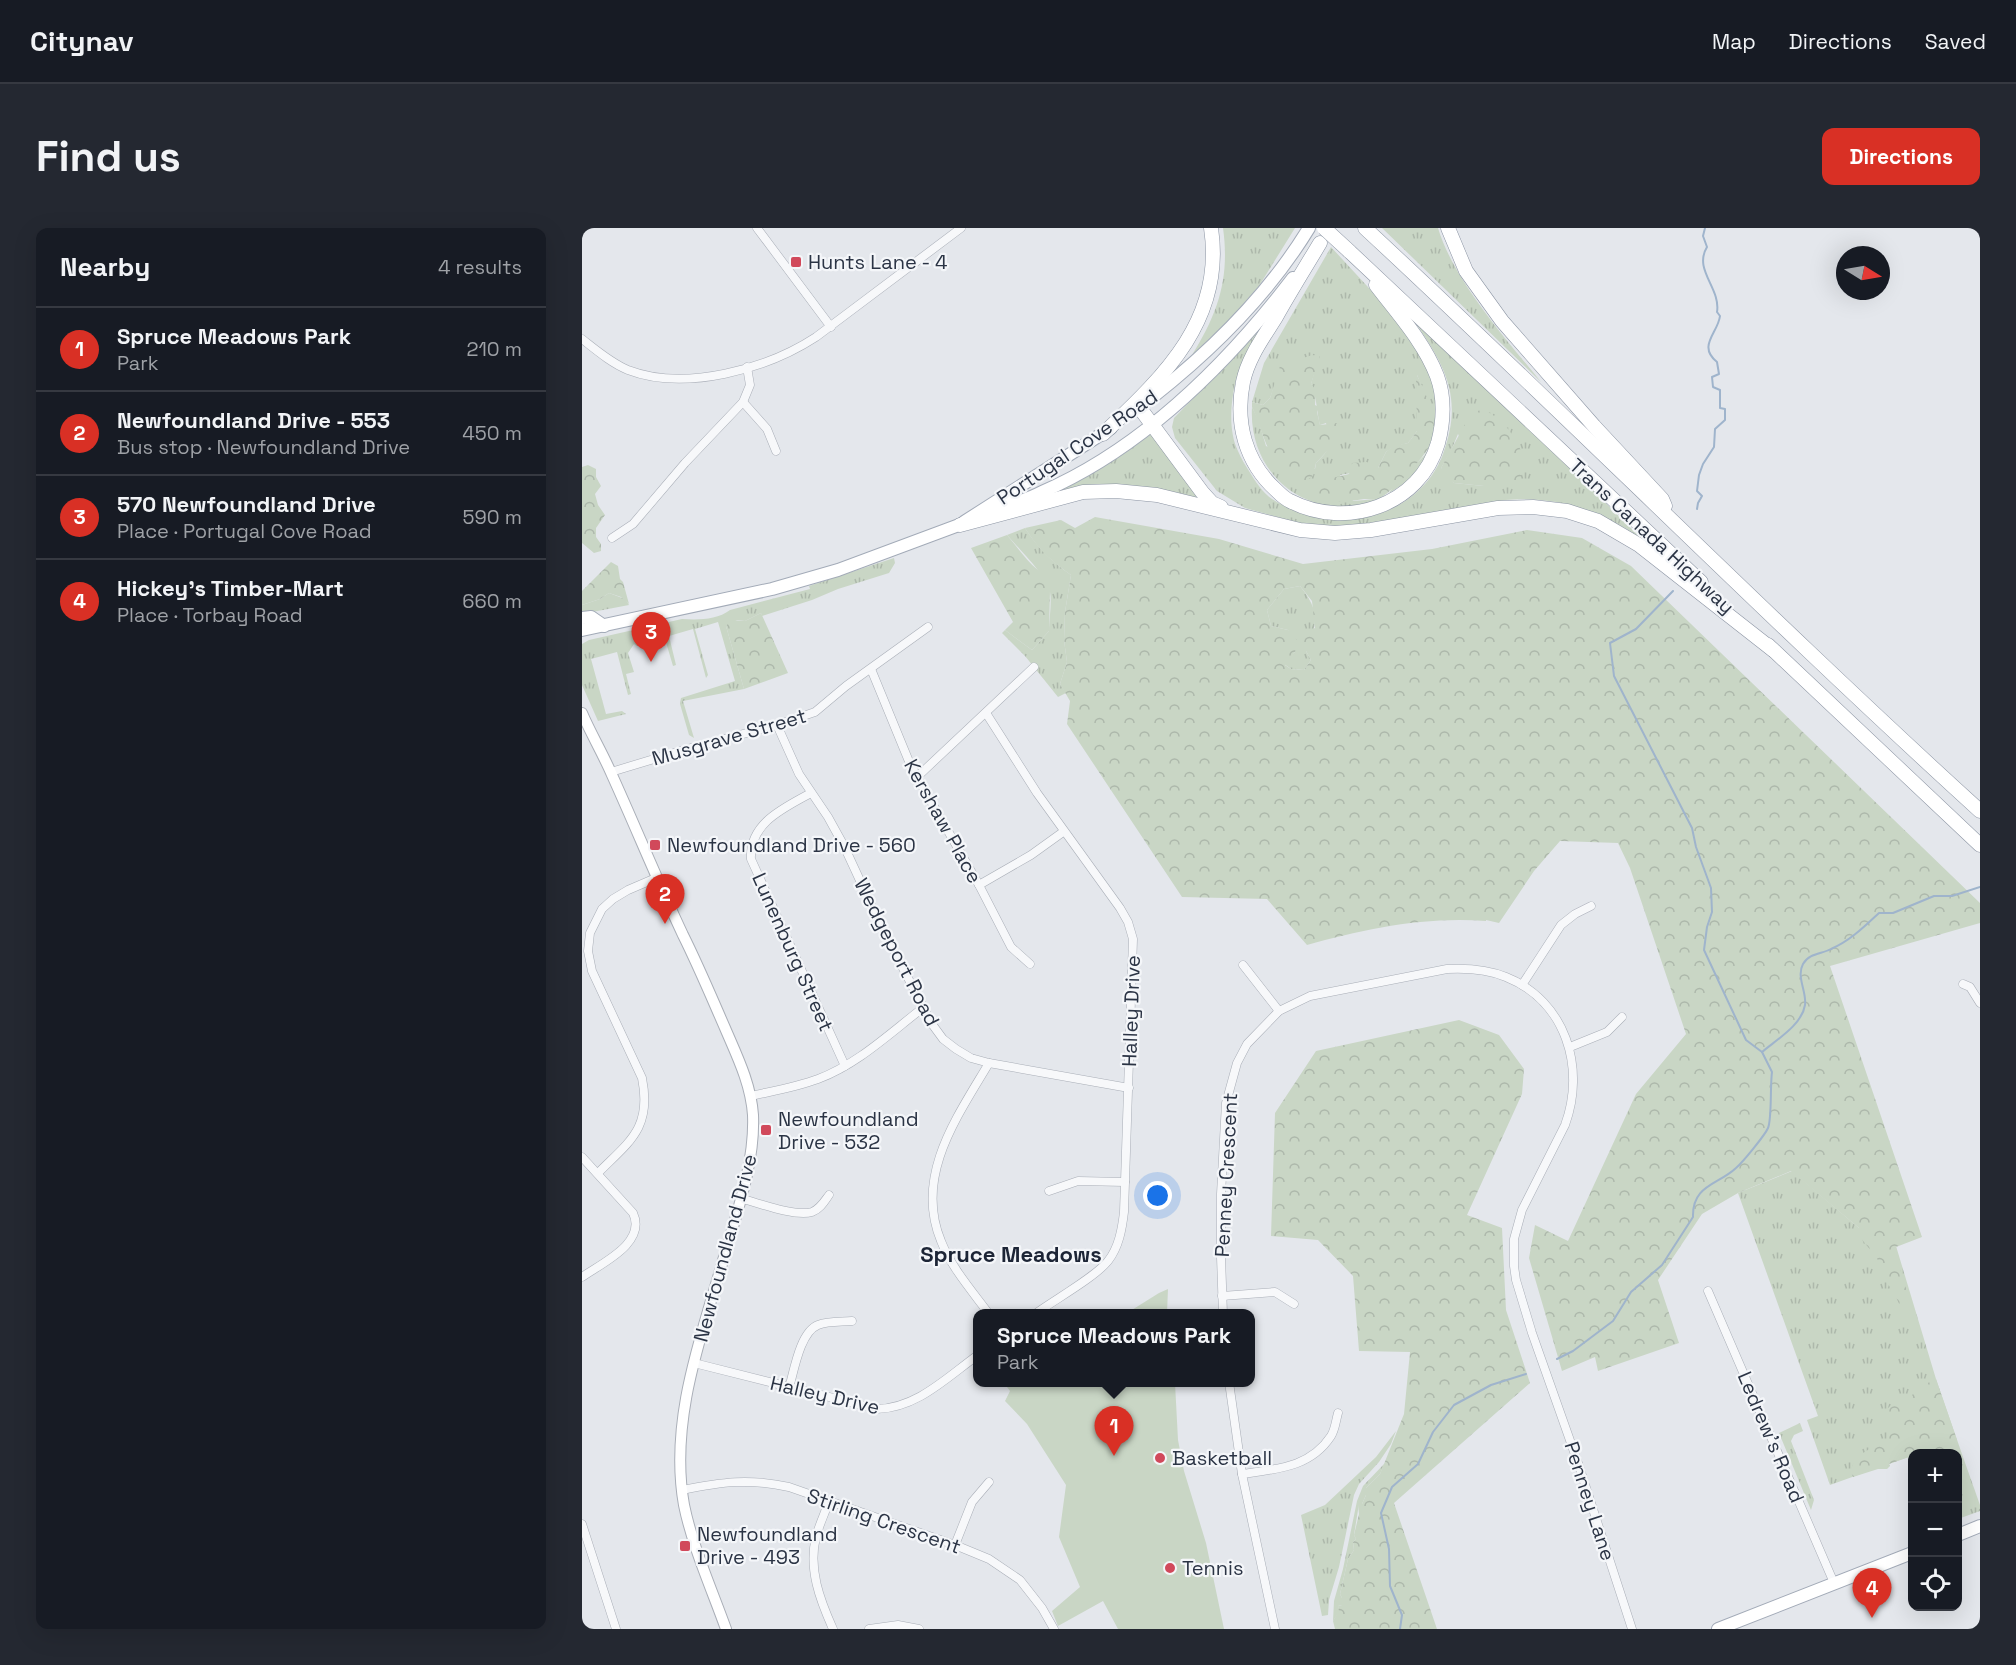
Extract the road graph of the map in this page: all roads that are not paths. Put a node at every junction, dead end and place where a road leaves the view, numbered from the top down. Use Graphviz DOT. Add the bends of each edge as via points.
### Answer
graph roads {
  1 [pos="757,228"];
  2 [pos="961,228"];
  3 [pos="1211,228"];
  4 [pos="1309,228"];
  5 [pos="1324,228"];
  6 [pos="1329,228"];
  7 [pos="1448,228"];
  8 [pos="1365,229"];
  9 [pos="1320,243"];
  10 [pos="1349,251"];
  11 [pos="831,327"];
  12 [pos="582,339"];
  13 [pos="747,367"];
  14 [pos="743,402"];
  15 [pos="1139,407"];
  16 [pos="1152,424"];
  17 [pos="1103,434"];
  18 [pos="776,451"];
  19 [pos="1246,517"];
  20 [pos="1670,519"];
  21 [pos="960,525"];
  22 [pos="612,538"];
  23 [pos="928,627"];
  24 [pos="583,629"];
  25 [pos="1773,650"];
  26 [pos="1034,667"];
  27 [pos="871,669"];
  28 [pos="582,713"];
  29 [pos="986,713"];
  30 [pos="777,725"];
  31 [pos="611,772"];
  32 [pos="917,777"];
  33 [pos="811,793"];
  34 [pos="1980,811"];
  35 [pos="1064,832"];
  36 [pos="1980,845"];
  37 [pos="656,878"];
  38 [pos="978,885"];
  39 [pos="1591,906"];
  40 [pos="1030,964"];
  41 [pos="1243,965"];
  42 [pos="1963,984"];
  43 [pos="1522,985"];
  44 [pos="1980,1003"];
  45 [pos="924,1007"];
  46 [pos="1278,1011"];
  47 [pos="1622,1017"];
  48 [pos="1570,1047"];
  49 [pos="989,1063"];
  50 [pos="845,1066"];
  51 [pos="1129,1088"];
  52 [pos="751,1096"];
  53 [pos="582,1156"];
  54 [pos="598,1173"];
  55 [pos="1125,1182"];
  56 [pos="1049,1191"];
  57 [pos="829,1195"];
  58 [pos="740,1198"];
  59 [pos="582,1277"];
  60 [pos="1708,1291"];
  61 [pos="1222,1296"];
  62 [pos="1293,1304"];
  63 [pos="985,1309"];
  64 [pos="1042,1309"];
  65 [pos="1223,1309"];
  66 [pos="852,1321"];
  67 [pos="973,1359"];
  68 [pos="694,1363"];
  69 [pos="1547,1374"];
  70 [pos="1230,1387"];
  71 [pos="789,1388"];
  72 [pos="1338,1413"];
  73 [pos="1242,1474"];
  74 [pos="989,1482"];
  75 [pos="682,1490"];
  76 [pos="829,1501"];
  77 [pos="582,1526"];
  78 [pos="1980,1527"];
  79 [pos="1962,1534"];
  80 [pos="955,1545"];
  81 [pos="1908,1555"];
  82 [pos="1834,1584"];
  83 [pos="616,1629"];
  84 [pos="726,1629"];
  85 [pos="832,1629"];
  86 [pos="869,1629"];
  87 [pos="919,1629"];
  88 [pos="1054,1629"];
  89 [pos="1275,1629"];
  90 [pos="1632,1629"];
  91 [pos="1718,1629"];
  1 -- 11 [label="street"];
  2 -- 11 [label="street"];
  3 -- 17 [label="highway" via="1212,275 1195,330 1154,385"];
  4 -- 15 [label="main road, Portugal Cove Road" via="1275,278 1224,336"];
  5 -- 10 [label="highway, Trans Canada Highway, bridge"];
  6 -- 9 [label="main road, Portugal Cove Road"];
  7 -- 20 [label="highway" via="1466,271 1482,296 1662,499"];
  8 -- 20 [label="highway, Trans Canada Highway"];
  9 -- 10 [label="highway" via="1252,356 1240,404 1241,423 1252,460 1269,483 1288,500 1312,510 1341,515 1367,512 1388,503 1421,476 1435,454 1443,404 1427,354"];
  9 -- 16 [label="main road, Portugal Cove Road" via="1239,342"];
  10 -- 25 [label="highway, Trans Canada Highway"];
  11 -- 13 [label="street" via="790,353"];
  12 -- 13 [label="street" via="618,365 661,377 700,378"];
  13 -- 14 [label="street" via="750,385"];
  14 -- 18 [label="street" via="767,429"];
  14 -- 22 [label="street" via="633,524"];
  15 -- 16 [label="highway"];
  15 -- 17 [label="main road, Portugal Cove Road"];
  16 -- 19 [label="highway" via="1212,503"];
  16 -- 21 [label="main road, Portugal Cove Road" via="1080,473"];
  17 -- 21 [label="main road, Portugal Cove Road"];
  19 -- 21 [label="highway" via="1158,495 1116,490 1083,492"];
  19 -- 25 [label="highway" via="1299,530 1335,533 1498,508 1567,511 1598,521 1640,545"];
  20 -- 34 [label="highway, Trans Canada Highway"];
  21 -- 24 [label="main road, Portugal Cove Road" via="838,570 772,589 604,626 591,617"];
  23 -- 27 [label="street, Musgrave Street"];
  25 -- 36 [label="highway, Trans Canada Highway"];
  26 -- 29 [label="street"];
  27 -- 30 [label="street, Musgrave Street" via="815,712"];
  27 -- 32 [label="street, Kershaw Place"];
  28 -- 31 [label="street, Newfoundland Drive"];
  29 -- 32 [label="street"];
  29 -- 35 [label="street, Halley Drive"];
  30 -- 31 [label="street, Musgrave Street"];
  30 -- 33 [label="street, Wedgeport Road"];
  31 -- 37 [label="street, Newfoundland Drive"];
  32 -- 38 [label="street, Kershaw Place"];
  33 -- 45 [label="street, Wedgeport Road" via="844,846"];
  33 -- 50 [label="street, Lunenburg Street" via="763,823 754,835 752,859"];
  35 -- 38 [label="street"];
  35 -- 51 [label="street, Halley Drive" via="1120,908 1133,939"];
  37 -- 52 [label="street, Newfoundland Drive" via="710,993"];
  37 -- 54 [label="street" via="613,899 602,909 590,933 592,971 642,1078 646,1095 638,1130"];
  38 -- 40 [label="street, Kershaw Place" via="1011,947"];
  39 -- 43 [label="street" via="1561,925"];
  41 -- 46 [label="street"];
  42 -- 44 [label="street" via="1970,987"];
  43 -- 46 [label="street, Penney Crescent" via="1491,972 1447,969 1326,992"];
  43 -- 48 [label="street, Penney Crescent" via="1556,1019"];
  45 -- 49 [label="street, Wedgeport Road" via="943,1039 971,1058"];
  45 -- 50 [label="street"];
  46 -- 61 [label="street, Penney Crescent" via="1248,1044 1228,1092 1221,1184"];
  47 -- 48 [label="street" via="1606,1032"];
  48 -- 69 [label="street, Penney Crescent" via="1575,1079 1570,1111 1522,1210 1514,1246 1516,1280"];
  49 -- 51 [label="street, Wedgeport Road"];
  49 -- 63 [label="street" via="944,1146 936,1164 932,1191 933,1217 941,1242"];
  50 -- 52 [label="street" via="818,1079"];
  51 -- 55 [label="street, Halley Drive"];
  52 -- 58 [label="street, Newfoundland Drive" via="752,1141"];
  53 -- 54 [label="street"];
  54 -- 59 [label="street" via="633,1213 636,1229 626,1246"];
  55 -- 56 [label="street" via="1077,1181"];
  55 -- 64 [label="street, Halley Drive" via="1121,1231 1107,1261"];
  57 -- 58 [label="street" via="819,1208 808,1212"];
  58 -- 68 [label="street, Newfoundland Drive"];
  60 -- 82 [label="street, Ledrew's Road"];
  61 -- 62 [label="street" via="1275,1292"];
  61 -- 65 [label="street, Penney Crescent"];
  66 -- 71 [label="street" via="821,1324 810,1330"];
  67 -- 71 [label="street, Halley Drive" via="919,1398 890,1409 860,1406"];
  68 -- 71 [label="street, Halley Drive"];
  68 -- 75 [label="street, Newfoundland Drive" via="682,1424"];
  69 -- 90 [label="street, Penney Lane"];
  70 -- 73 [label="street"];
  72 -- 73 [label="street" via="1331,1435 1307,1459 1297,1465"];
  73 -- 89 [label="street"];
  74 -- 80 [label="street" via="972,1502"];
  75 -- 76 [label="street, Stirling Crescent" via="753,1481 789,1487"];
  75 -- 84 [label="street, Newfoundland Drive" via="686,1515"];
  76 -- 80 [label="street, Stirling Crescent"];
  76 -- 85 [label="street" via="815,1540 813,1566"];
  77 -- 83 [label="street"];
  78 -- 79 [label="main road"];
  80 -- 88 [label="street, Stirling Crescent" via="989,1559 1020,1580"];
  81 -- 82 [label="main road"];
  82 -- 91 [label="main road"];
  86 -- 87 [label="street" via="898,1625"];
}
